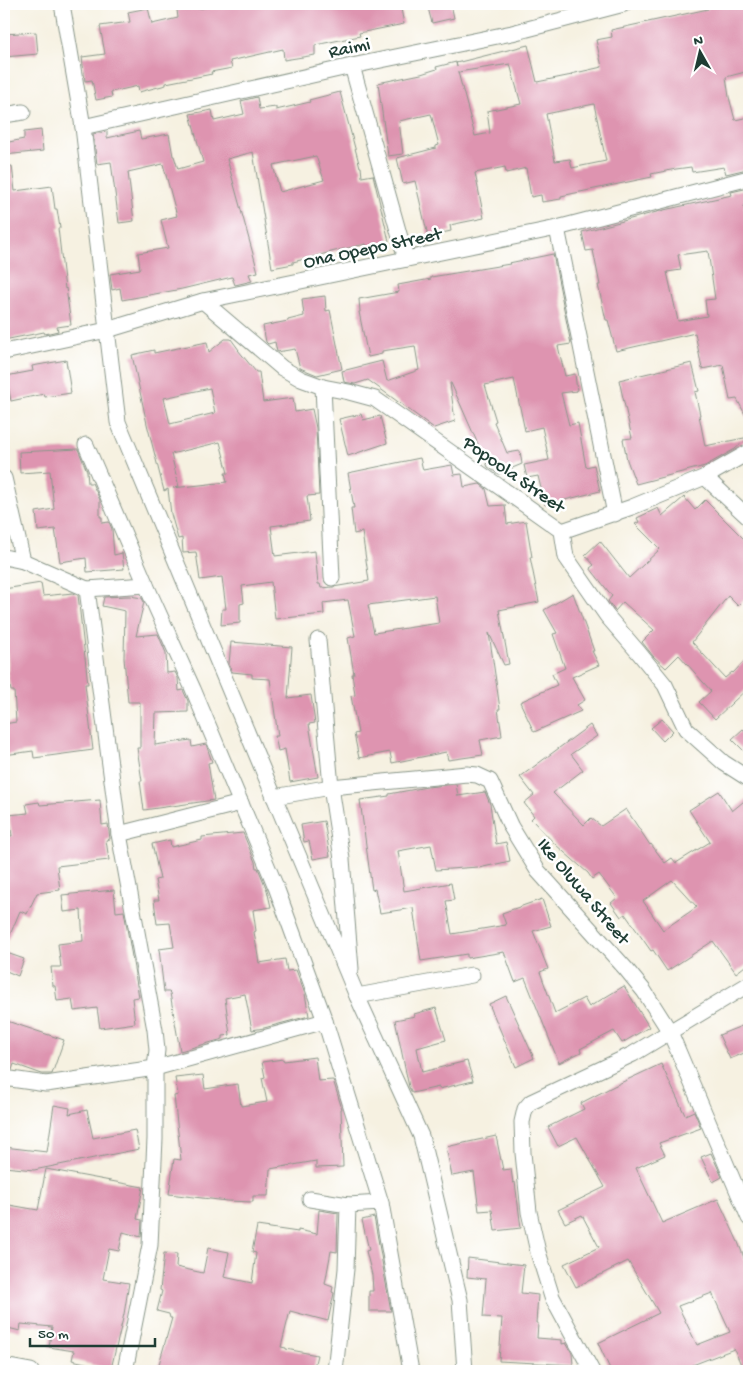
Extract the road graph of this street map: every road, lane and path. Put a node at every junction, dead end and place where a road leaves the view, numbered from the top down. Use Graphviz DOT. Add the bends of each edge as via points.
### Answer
graph roads {
  1 [pos="62,4"];
  2 [pos="624,4"];
  3 [pos="352,66"];
  4 [pos="23,112"];
  5 [pos="4,115"];
  6 [pos="83,126"];
  7 [pos="749,178"];
  8 [pos="557,228"];
  9 [pos="406,259"];
  10 [pos="203,301"];
  11 [pos="105,331"];
  12 [pos="4,352"];
  13 [pos="323,387"];
  14 [pos="86,445"];
  15 [pos="749,452"];
  16 [pos="705,477"];
  17 [pos="4,478"];
  18 [pos="614,514"];
  19 [pos="749,518"];
  20 [pos="562,531"];
  21 [pos="4,557"];
  22 [pos="23,561"];
  23 [pos="332,578"];
  24 [pos="146,585"];
  25 [pos="87,589"];
  26 [pos="318,640"];
  27 [pos="749,779"];
  28 [pos="331,787"];
  29 [pos="274,797"];
  30 [pos="241,802"];
  31 [pos="119,834"];
  32 [pos="472,975"];
  33 [pos="749,984"];
  34 [pos="355,990"];
  35 [pos="325,1021"];
  36 [pos="670,1032"];
  37 [pos="155,1068"];
  38 [pos="4,1078"];
  39 [pos="310,1199"];
  40 [pos="381,1203"];
  41 [pos="348,1205"];
  42 [pos="749,1218"];
  43 [pos="4,1366"];
  44 [pos="30,1371"];
  45 [pos="125,1371"];
  46 [pos="335,1371"];
  47 [pos="411,1371"];
  48 [pos="465,1371"];
  49 [pos="592,1371"];
  1 -- 6 [label="street"];
  2 -- 3 [label="street, Raimi" via="512,33"];
  3 -- 6 [label="street, Raimi"];
  3 -- 9 [label="street"];
  4 -- 5 [label="street"];
  6 -- 11 [label="street"];
  7 -- 8 [label="street, Ona Opepo Street"];
  8 -- 9 [label="street, Ona Opepo Street"];
  8 -- 18 [label="street"];
  9 -- 10 [label="street, Ona Opepo Street"];
  10 -- 11 [label="street, Ona Opepo Street"];
  10 -- 13 [label="street, Popoola Street" via="282,368"];
  11 -- 12 [label="street, Ona Opepo Street"];
  11 -- 29 [label="street" via="118,422"];
  13 -- 20 [label="street, Popoola Street" via="375,399"];
  13 -- 23 [label="street"];
  14 -- 24 [label="street"];
  15 -- 16 [label="street"];
  16 -- 18 [label="street"];
  16 -- 19 [label="street"];
  17 -- 22 [label="street"];
  18 -- 20 [label="street"];
  20 -- 27 [label="street, Popoola Street" via="566,557 607,616 665,684 686,729 724,763"];
  21 -- 22 [label="street"];
  22 -- 25 [label="street"];
  24 -- 25 [label="street"];
  24 -- 30 [label="street"];
  25 -- 31 [label="street"];
  26 -- 28 [label="street"];
  28 -- 29 [label="street, Ike Oluwa Street"];
  28 -- 34 [label="street"];
  28 -- 36 [label="street, Ike Oluwa Street" via="467,774 490,781 511,827 538,871 626,969"];
  29 -- 34 [label="street"];
  30 -- 31 [label="street"];
  30 -- 35 [label="street"];
  31 -- 37 [label="street" via="156,1030"];
  32 -- 34 [label="street"];
  33 -- 36 [label="street"];
  34 -- 48 [label="street" via="421,1136 460,1300"];
  35 -- 37 [label="street"];
  35 -- 40 [label="street"];
  36 -- 42 [label="street, Ike Oluwa Street"];
  36 -- 49 [label="street" via="634,1054 531,1102 525,1109 522,1122 529,1212 538,1252 552,1297"];
  37 -- 38 [label="street" via="46,1084"];
  37 -- 45 [label="street" via="150,1245"];
  39 -- 41 [label="street"];
  40 -- 41 [label="street"];
  40 -- 47 [label="street"];
  41 -- 46 [label="street" via="346,1269"];
  43 -- 44 [label="street"];
}
